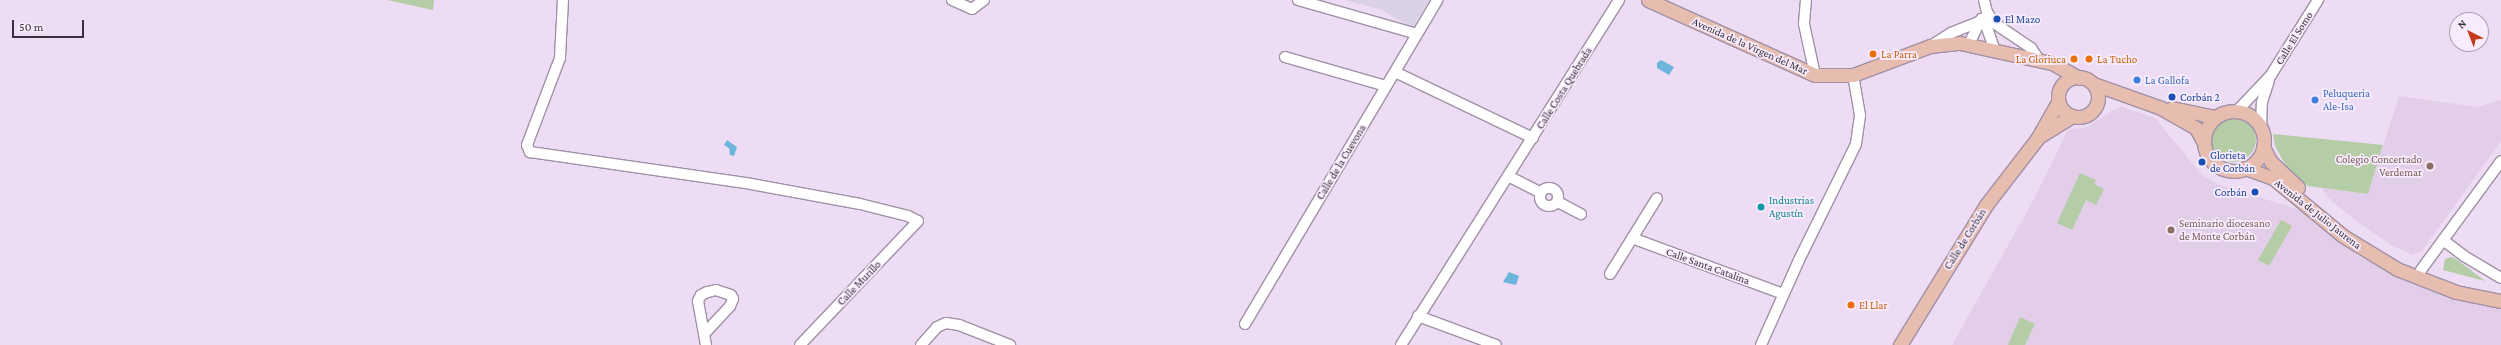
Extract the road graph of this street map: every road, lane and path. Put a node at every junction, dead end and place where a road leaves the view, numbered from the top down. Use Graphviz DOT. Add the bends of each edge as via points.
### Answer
graph roads {
  1 [pos="563,0"];
  2 [pos="952,0"];
  3 [pos="984,0"];
  4 [pos="1298,0"];
  5 [pos="1437,0"];
  6 [pos="1619,0"];
  7 [pos="1648,0"];
  8 [pos="1806,0"];
  9 [pos="2318,0"];
  10 [pos="1984,1"];
  11 [pos="1980,21"];
  12 [pos="1418,34"];
  13 [pos="1969,44"];
  14 [pos="1930,46"];
  15 [pos="1994,48"];
  16 [pos="1285,57"];
  17 [pos="2043,62"];
  18 [pos="1395,72"];
  19 [pos="1815,75"];
  20 [pos="1853,75"];
  21 [pos="2270,75"];
  22 [pos="2079,78"];
  23 [pos="2094,84"];
  24 [pos="1386,86"];
  25 [pos="2061,89"];
  26 [pos="2124,96"];
  27 [pos="2058,102"];
  28 [pos="2096,105"];
  29 [pos="2161,108"];
  30 [pos="2237,111"];
  31 [pos="2072,116"];
  32 [pos="2215,117"];
  33 [pos="2261,128"];
  34 [pos="1533,138"];
  35 [pos="2037,138"];
  36 [pos="2203,140"];
  37 [pos="2263,147"];
  38 [pos="2501,161"];
  39 [pos="2245,168"];
  40 [pos="1508,176"];
  41 [pos="1657,198"];
  42 [pos="1581,214"];
  43 [pos="1632,238"];
  44 [pos="2443,240"];
  45 [pos="2421,270"];
  46 [pos="1610,274"];
  47 [pos="2501,278"];
  48 [pos="2501,292"];
  49 [pos="1783,294"];
  50 [pos="2501,300"];
  51 [pos="1418,316"];
  52 [pos="1245,324"];
  53 [pos="705,333"];
  54 [pos="706,345"];
  55 [pos="800,345"];
  56 [pos="921,345"];
  57 [pos="1010,345"];
  58 [pos="1401,345"];
  59 [pos="1496,345"];
  60 [pos="1762,345"];
  61 [pos="1900,345"];
  1 -- 55 [label="street, Calle Murillo" via="560,58 527,145 530,152 750,184 860,204 918,221"];
  2 -- 3 [label="street" via="972,9"];
  4 -- 12 [label="street"];
  5 -- 12 [label="street, Calle de la Cuevona"];
  6 -- 34 [label="street, Calle Costa Quebrada"];
  7 -- 19 [label="main road, Avenida de la Virgen del Mar"];
  8 -- 19 [label="street" via="1804,24"];
  9 -- 21 [label="street, Calle El Somo"];
  10 -- 11 [label="street"];
  10 -- 17 [label="street, Avenida de la Virgen del Mar" via="1994,23 2031,48"];
  11 -- 13 [label="street"];
  11 -- 14 [label="street" via="1951,33"];
  11 -- 15 [label="street" via="1986,24"];
  12 -- 18 [label="street, Calle de la Cuevona"];
  13 -- 14 [label="main road, Avenida de la Virgen del Mar" via="1946,43"];
  13 -- 15 [label="main road, Avenida de la Virgen del Mar"];
  14 -- 20 [label="main road, Avenida de la Virgen del Mar"];
  15 -- 17 [label="main road, Avenida de la Virgen del Mar"];
  16 -- 24 [label="street"];
  17 -- 22 [label="main road, Avenida de la Virgen del Mar" via="2052,63"];
  17 -- 25 [label="main road, Avenida de la Virgen del Mar" via="2056,75"];
  18 -- 24 [label="street, Calle de la Cuevona"];
  18 -- 34 [label="street"];
  19 -- 20 [label="main road, Avenida de la Virgen del Mar"];
  20 -- 49 [label="street" via="1860,115 1856,144"];
  21 -- 30 [label="street, Calle El Somo"];
  21 -- 33 [label="street, Calle El Somo" via="2262,102"];
  22 -- 23 [label="main road"];
  22 -- 25 [label="main road" via="2066,83"];
  23 -- 26 [label="main road"];
  23 -- 28 [label="main road"];
  24 -- 52 [label="street, Calle de la Cuevona"];
  25 -- 27 [label="main road"];
  26 -- 28 [label="main road"];
  26 -- 29 [label="main road"];
  27 -- 31 [label="main road" via="2064,111"];
  27 -- 35 [label="main road, Calle de Corbán"];
  28 -- 31 [label="main road" via="2082,117"];
  29 -- 32 [label="main road"];
  29 -- 36 [label="main road" via="2196,128"];
  30 -- 32 [label="main road"];
  30 -- 33 [label="main road" via="2247,114"];
  31 -- 35 [label="main road, Calle de Corbán"];
  32 -- 36 [label="main road" via="2208,125"];
  33 -- 37 [label="main road"];
  34 -- 40 [label="street, Calle Costa Quebrada"];
  35 -- 61 [label="main road, Calle de Corbán" via="1986,204"];
  36 -- 39 [label="main road" via="2209,156 2217,165 2231,170"];
  37 -- 39 [label="main road" via="2260,156"];
  37 -- 45 [label="main road, Avenida de Julio Jaurena" via="2271,162 2284,176 2350,230 2394,258"];
  38 -- 44 [label="street"];
  39 -- 50 [label="main road, Avenida de Julio Jaurena" via="2273,178 2343,236 2397,269 2456,292"];
  40 -- 42 [label="street" via="1541,193 1540,200 1545,206 1552,206 1558,202"];
  40 -- 51 [label="street, Calle Costa Quebrada"];
  41 -- 43 [label="street"];
  43 -- 46 [label="street"];
  43 -- 49 [label="street, Calle Santa Catalina"];
  44 -- 45 [label="street"];
  44 -- 47 [label="street"];
  45 -- 48 [label="main road, Avenida de Julio Jaurena" via="2458,283"];
  49 -- 60 [label="street"];
  51 -- 58 [label="street, Calle Costa Quebrada"];
  51 -- 59 [label="street"];
  53 -- 54 [label="street"];
  56 -- 57 [label="street" via="937,327 946,323 959,325"];
}
